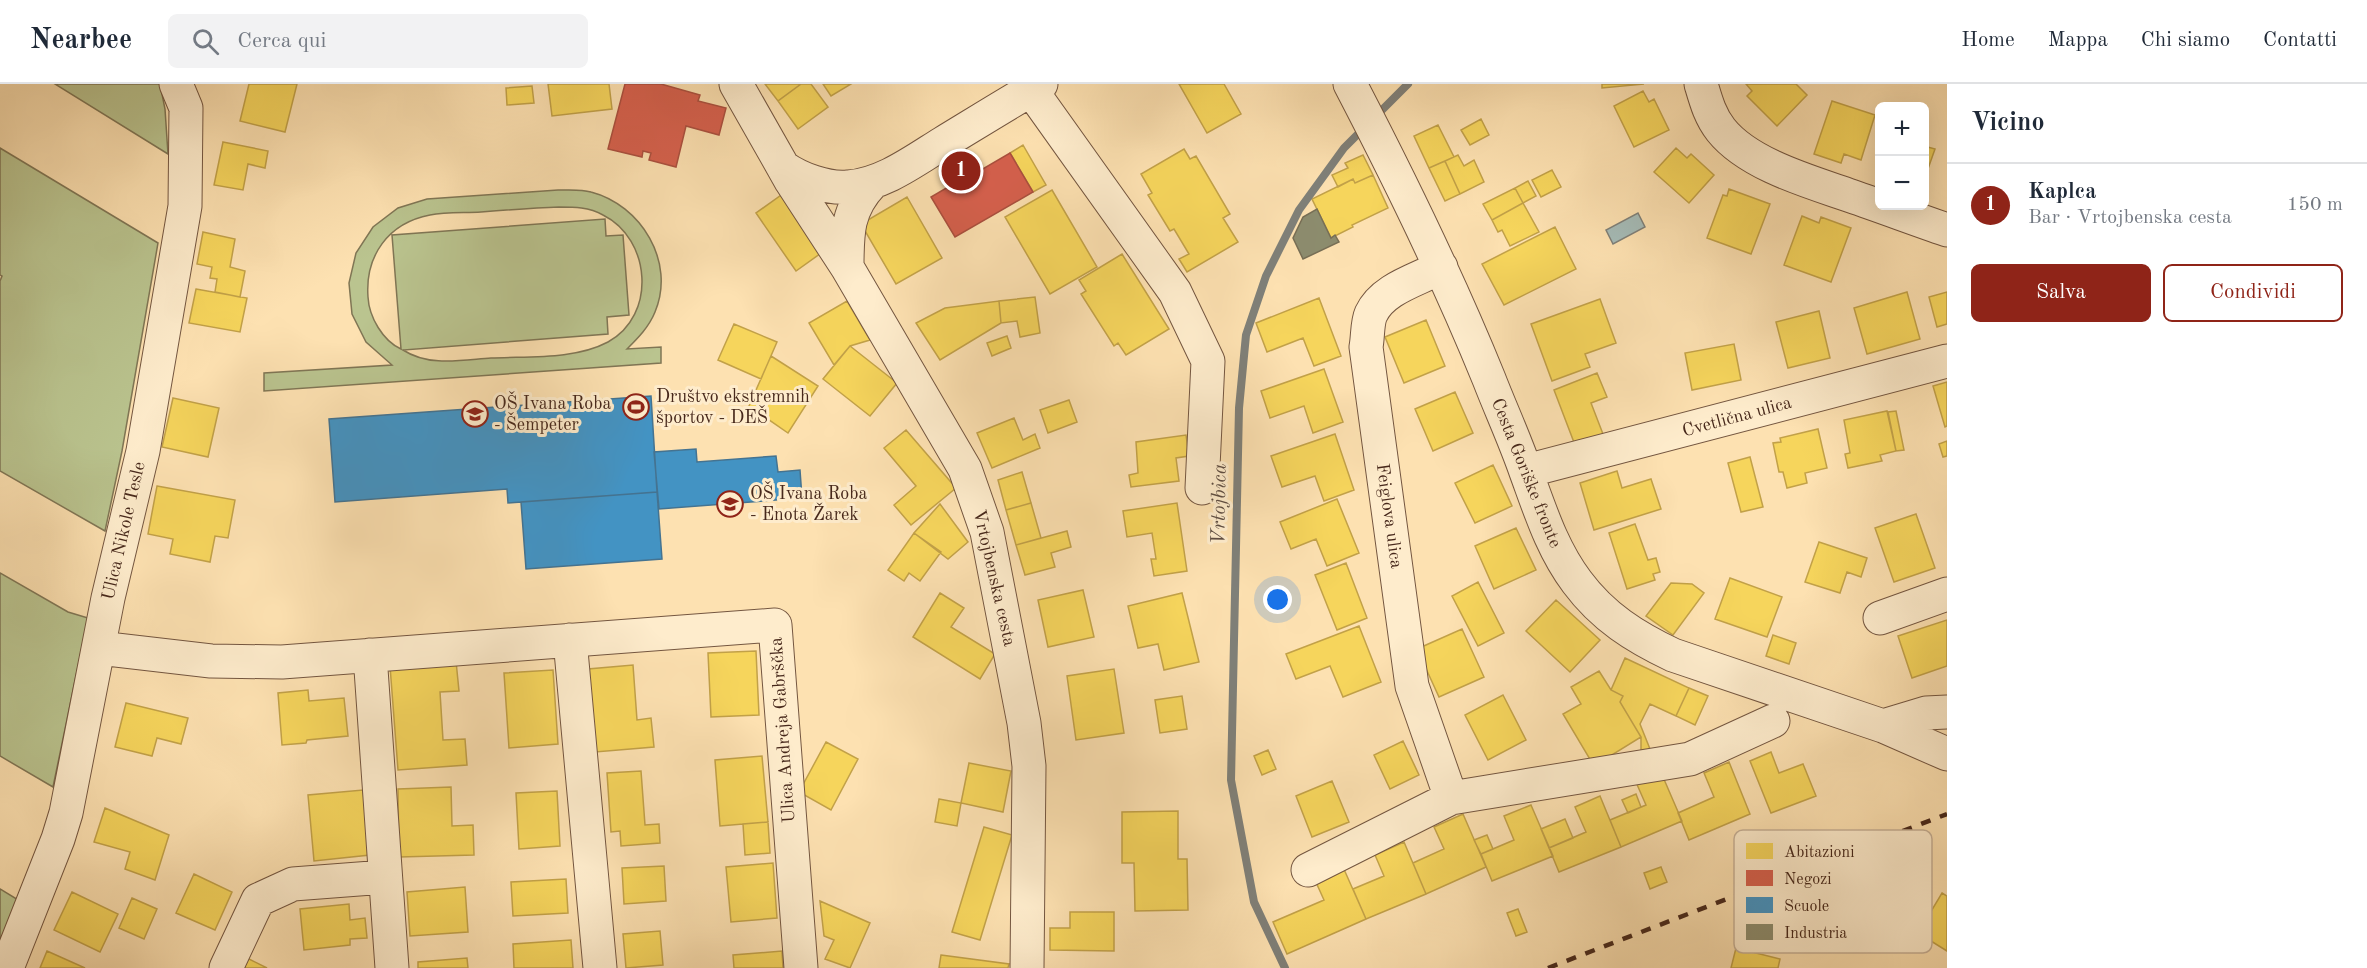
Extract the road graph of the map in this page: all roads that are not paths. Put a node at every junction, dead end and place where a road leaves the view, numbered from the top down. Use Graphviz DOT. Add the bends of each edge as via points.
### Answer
graph roads {
  1 [pos="176,84"];
  2 [pos="736,84"];
  3 [pos="1701,84"];
  4 [pos="1036,87"];
  5 [pos="1355,93"];
  6 [pos="783,166"];
  7 [pos="872,183"];
  8 [pos="1947,230"];
  9 [pos="847,267"];
  10 [pos="1441,267"];
  11 [pos="1947,361"];
  12 [pos="1526,471"];
  13 [pos="1202,488"];
  14 [pos="1947,594"];
  15 [pos="1880,618"];
  16 [pos="570,640"];
  17 [pos="99,648"];
  18 [pos="370,656"];
  19 [pos="1947,712"];
  20 [pos="1773,721"];
  21 [pos="1883,726"];
  22 [pos="1947,754"];
  23 [pos="1451,798"];
  24 [pos="1308,870"];
  25 [pos="385,877"];
  26 [pos="7,968"];
  27 [pos="226,968"];
  28 [pos="392,968"];
  29 [pos="600,968"];
  30 [pos="801,968"];
  31 [pos="1027,968"];
  1 -- 17 [label="street, Ulica Nikole Tesle" via="186,108 185,206 143,451"];
  2 -- 6 [label="street, Vrtojbenska cesta"];
  3 -- 8 [label="street" via="1708,110 1721,130 1733,143 1764,162"];
  4 -- 7 [label="street"];
  4 -- 13 [label="street" via="1049,118 1175,292 1208,361"];
  5 -- 10 [label="street, Cesta Goriške fronte"];
  6 -- 7 [label="street" via="802,177 832,186"];
  6 -- 9 [label="street, Vrtojbenska cesta"];
  7 -- 9 [label="street" via="851,215"];
  9 -- 31 [label="street, Vrtojbenska cesta" via="965,469 987,532 1029,766"];
  10 -- 12 [label="street, Cesta Goriške fronte"];
  10 -- 23 [label="street, Feiglova ulica" via="1380,301 1370,315 1366,347 1412,686"];
  11 -- 12 [label="street, Cvetlična ulica"];
  12 -- 21 [label="street, Cesta Goriške fronte" via="1559,555 1577,583 1611,620 1673,655"];
  14 -- 15 [label="street"];
  16 -- 18 [label="street, Ulica Andreja Gabrščka"];
  16 -- 29 [label="street"];
  16 -- 30 [label="street, Ulica Andreja Gabrščka" via="775,625"];
  17 -- 18 [label="street, Ulica Andreja Gabrščka" via="211,661 282,662"];
  17 -- 26 [label="street, Ulica Nikole Tesle" via="66,813"];
  18 -- 25 [label="street"];
  19 -- 21 [label="street" via="1926,713"];
  20 -- 23 [label="street" via="1690,759"];
  21 -- 22 [label="street, Cesta Goriške fronte"];
  23 -- 24 [label="street"];
  25 -- 27 [label="street" via="293,884 258,900"];
  25 -- 28 [label="street"];
}
